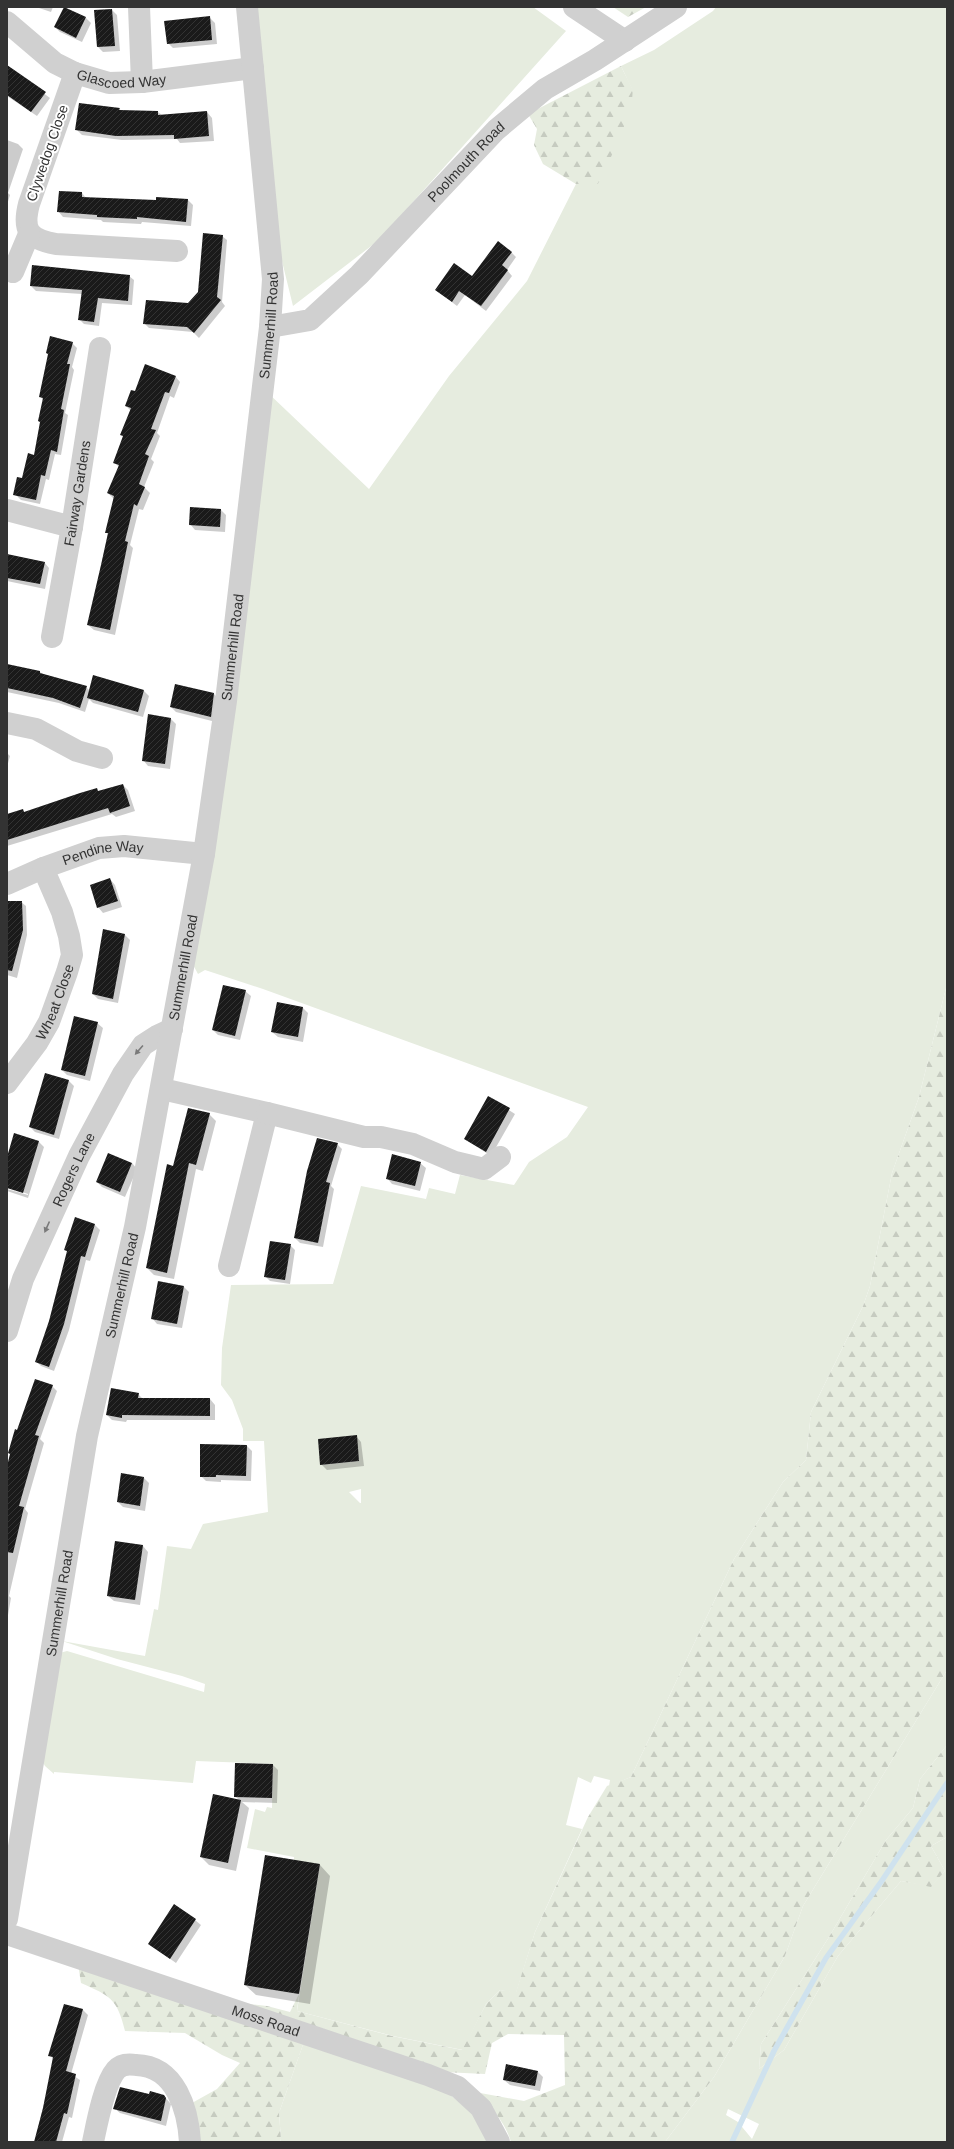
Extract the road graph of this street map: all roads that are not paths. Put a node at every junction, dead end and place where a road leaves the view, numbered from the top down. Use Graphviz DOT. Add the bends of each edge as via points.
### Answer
graph roads {
  1 [pos="139,7"];
  2 [pos="247,7"];
  3 [pos="574,7"];
  4 [pos="676,7"];
  5 [pos="7,22"];
  6 [pos="625,41"];
  7 [pos="253,68"];
  8 [pos="75,73"];
  9 [pos="142,82"];
  10 [pos="29,234"];
  11 [pos="177,251"];
  12 [pos="13,272"];
  13 [pos="270,328"];
  14 [pos="100,348"];
  15 [pos="7,510"];
  16 [pos="72,527"];
  17 [pos="52,638"];
  18 [pos="7,722"];
  19 [pos="102,758"];
  20 [pos="204,854"];
  21 [pos="43,868"];
  22 [pos="7,884"];
  23 [pos="172,1030"];
  24 [pos="8,1080"];
  25 [pos="162,1089"];
  26 [pos="267,1113"];
  27 [pos="500,1157"];
  28 [pos="229,1266"];
  29 [pos="7,1331"];
  30 [pos="8,1912"];
  31 [pos="7,1934"];
  32 [pos="94,2142"];
  33 [pos="190,2142"];
  34 [pos="499,2142"];
  1 -- 9 [label="street"];
  2 -- 7 [label="street, Summerhill Road"];
  3 -- 6 [label="street"];
  4 -- 6 [label="street, Poolmouth Road"];
  5 -- 8 [label="street, Glascoed Way" via="55,63"];
  6 -- 13 [label="street, Poolmouth Road" via="545,89 496,130 359,275 310,320"];
  7 -- 9 [label="street, Glascoed Way"];
  7 -- 13 [label="street, Summerhill Road" via="273,278"];
  8 -- 9 [label="street, Glascoed Way" via="109,82"];
  8 -- 10 [label="street, Clywedog Close" via="29,204 25,220"];
  10 -- 11 [label="street" via="40,241 56,244"];
  10 -- 12 [label="street"];
  13 -- 20 [label="street, Summerhill Road" via="226,701"];
  14 -- 16 [label="street, Fairway Gardens"];
  15 -- 16 [label="street"];
  16 -- 17 [label="street, Fairway Gardens"];
  18 -- 19 [label="street" via="36,729 77,751"];
  20 -- 21 [label="street, Pendine Way" via="124,846 99,848"];
  20 -- 23 [label="street, Summerhill Road"];
  21 -- 22 [label="street, Pendine Way"];
  21 -- 24 [label="street, Wheat Close" via="62,912 72,955 49,1022 37,1043"];
  23 -- 25 [label="street, Summerhill Road"];
  23 -- 29 [label="street, Rogers Lane, one-way" via="143,1046 123,1074 78,1156 23,1279"];
  25 -- 26 [label="street"];
  25 -- 30 [label="street, Summerhill Road" via="135,1227 87,1436"];
  26 -- 27 [label="street" via="364,1136 413,1144 455,1162 484,1169"];
  26 -- 28 [label="street"];
  31 -- 34 [label="street, Moss Road" via="458,2087 481,2108"];
  32 -- 33 [label="street" via="110,2078 118,2068 128,2064 151,2067 171,2082 184,2106 189,2122"];
}
